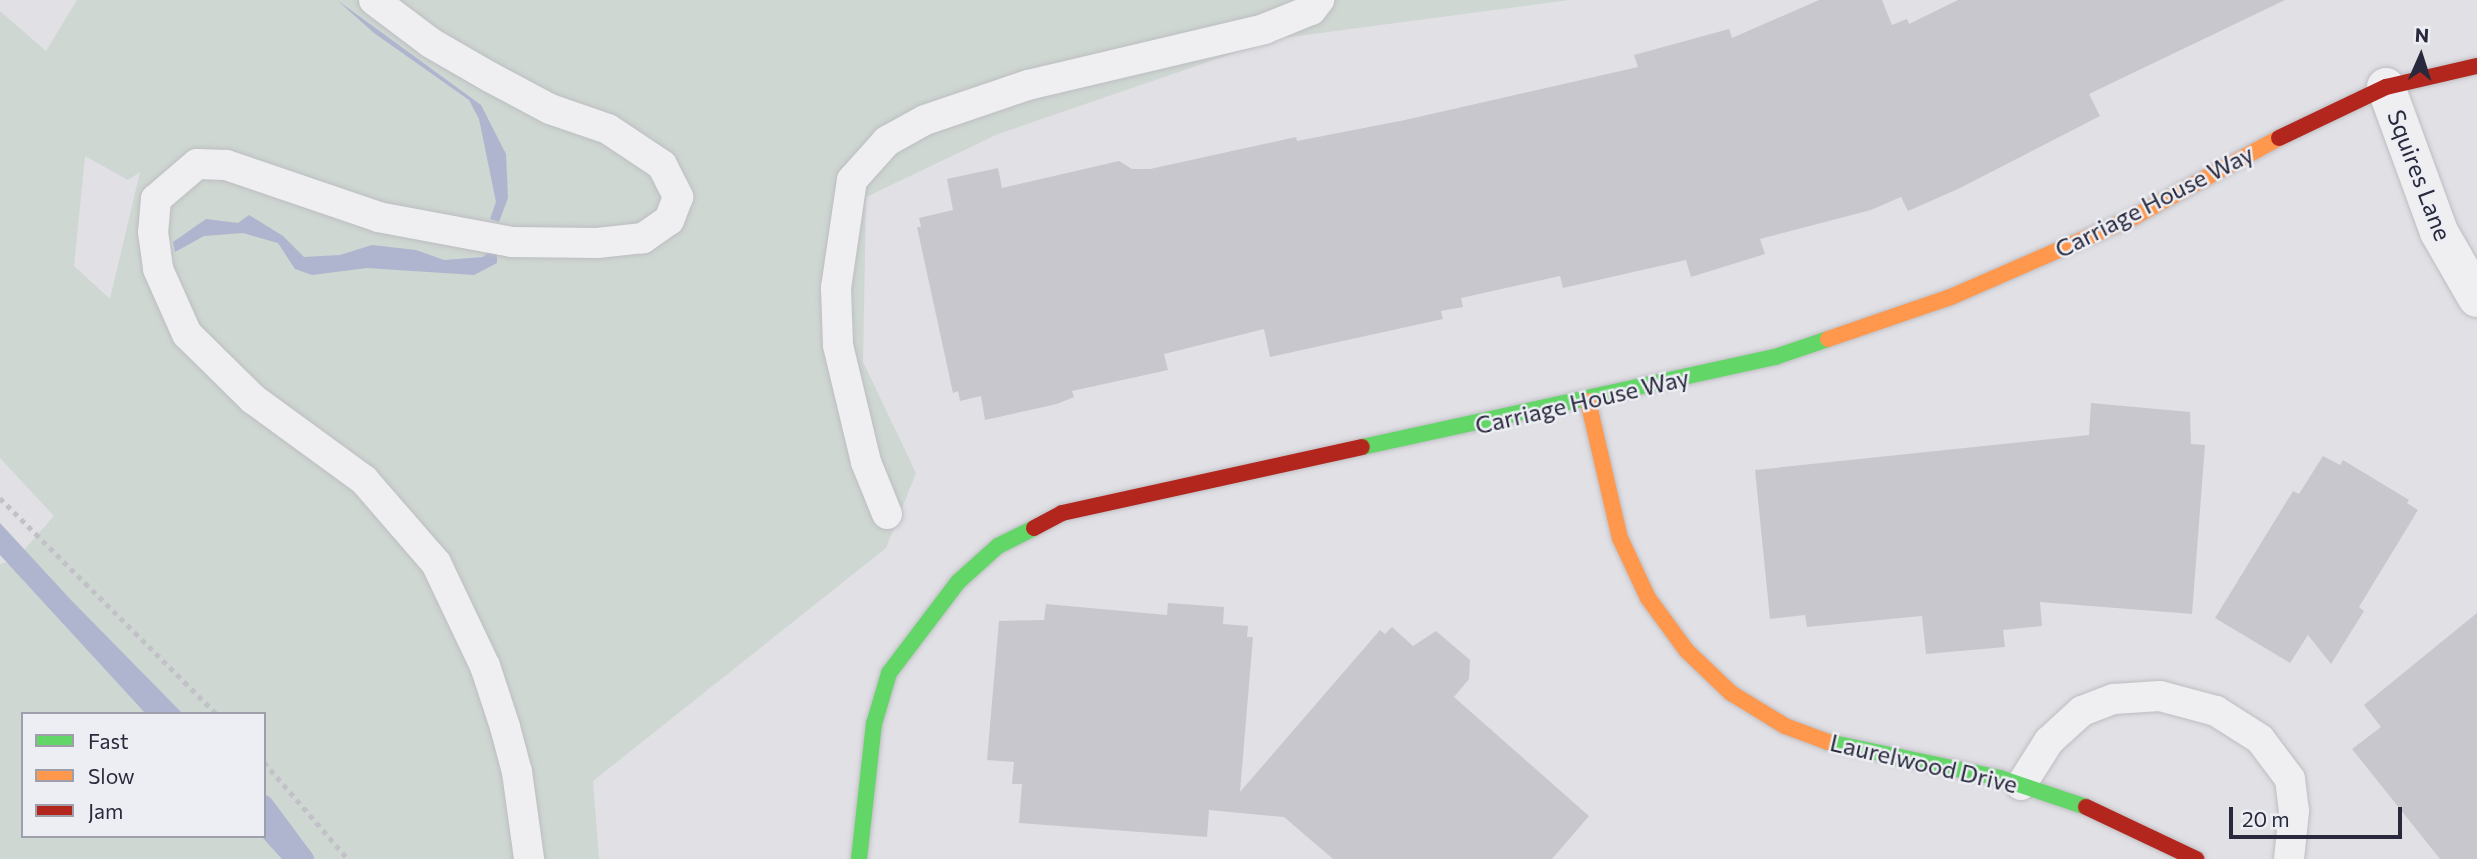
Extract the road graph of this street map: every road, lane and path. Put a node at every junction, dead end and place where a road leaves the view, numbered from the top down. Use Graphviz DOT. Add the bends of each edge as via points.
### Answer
graph roads {
  1 [pos="374,0"];
  2 [pos="1320,0"];
  3 [pos="2477,66"];
  4 [pos="2386,87"];
  5 [pos="2477,298"];
  6 [pos="1588,401"];
  7 [pos="0,498"];
  8 [pos="887,514"];
  9 [pos="215,712"];
  10 [pos="266,764"];
  11 [pos="2021,785"];
  12 [pos="348,859"];
  13 [pos="528,859"];
  14 [pos="859,859"];
  15 [pos="2196,859"];
  16 [pos="2289,859"];
  1 -- 13 [label="lane" via="431,43 491,77 550,109 608,128 662,165 678,197 669,220 643,238 597,243 512,242 379,217 226,165 197,164 156,199 153,232 158,269 187,334 253,399 364,480 436,563 485,666 505,727 517,772"];
  2 -- 8 [label="lane" via="1311,10 1264,29 1028,85 925,120 887,141 852,180 836,288 838,345 866,462"];
  3 -- 4 [label="street, Carriage House Way"];
  4 -- 5 [label="street, Squires Lane" via="2439,232"];
  4 -- 6 [label="street, Carriage House Way" via="2134,217 1951,297 1775,357"];
  6 -- 11 [label="street, Laurelwood Drive" via="1620,538 1648,598 1687,651 1731,693 1785,726 1847,750"];
  6 -- 14 [label="street, Carriage House Way" via="1062,513 998,546 958,582 889,673 874,724"];
  7 -- 9 [label="path"];
  10 -- 12 [label="path"];
  11 -- 15 [label="street, Laurelwood Drive" via="2105,813"];
  11 -- 16 [label="lane" via="2049,741 2082,711 2114,699 2160,696 2205,708 2260,739 2290,779 2294,811"];
}
